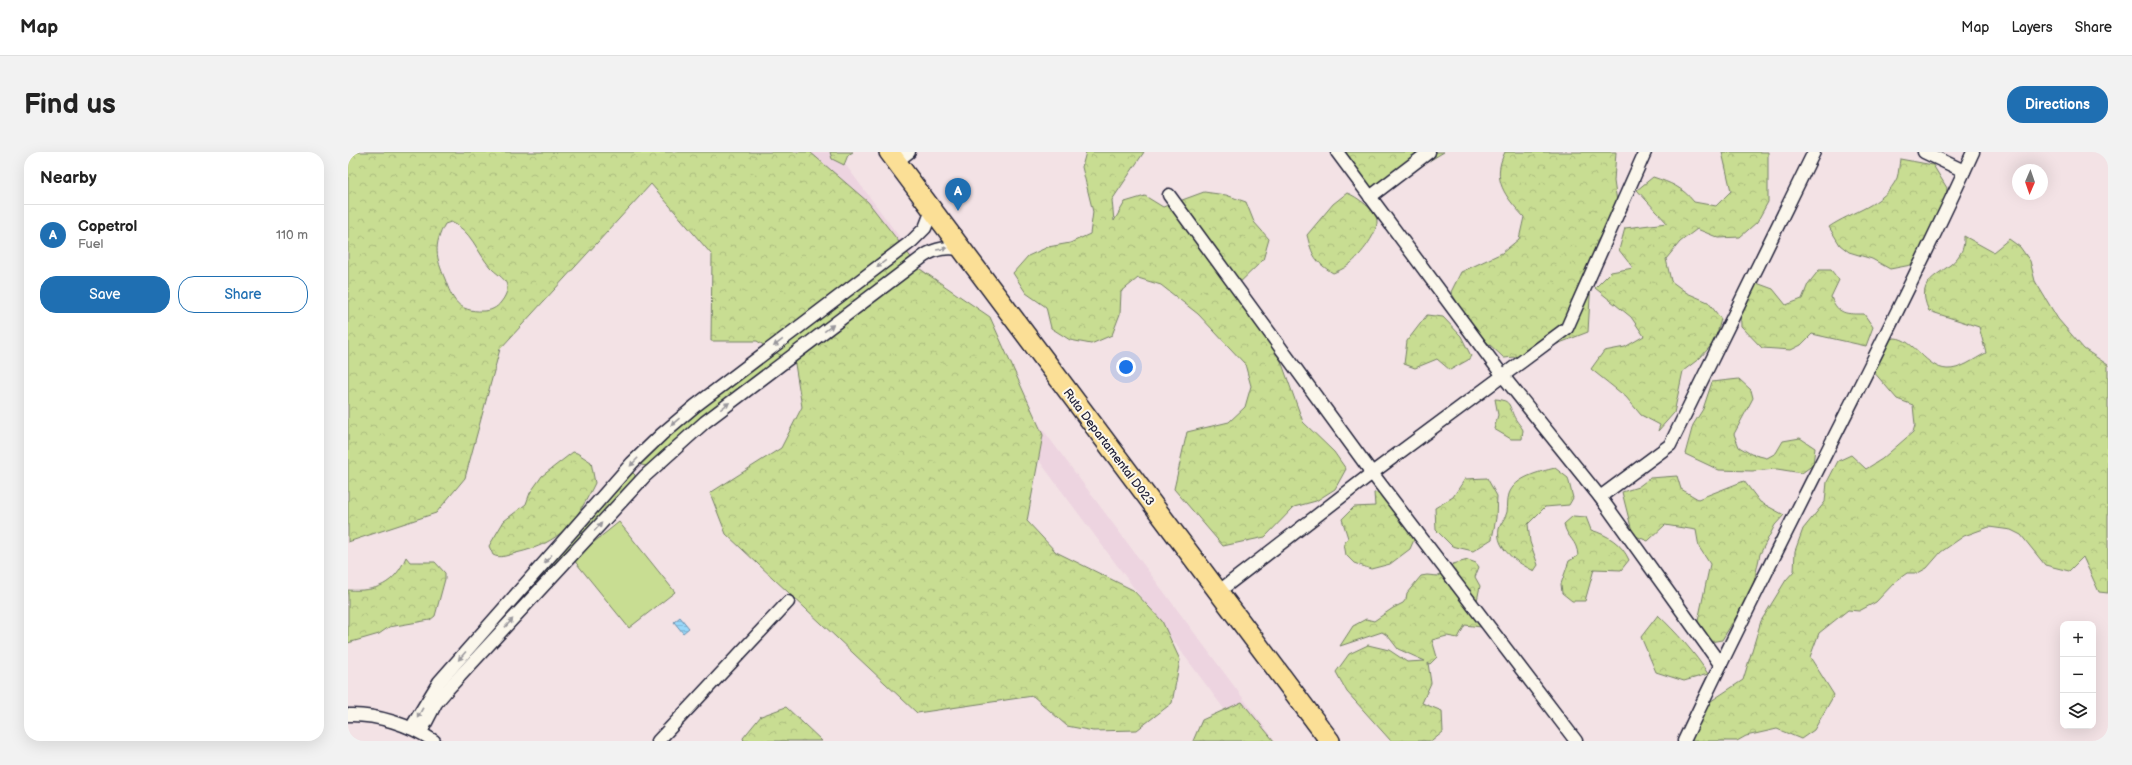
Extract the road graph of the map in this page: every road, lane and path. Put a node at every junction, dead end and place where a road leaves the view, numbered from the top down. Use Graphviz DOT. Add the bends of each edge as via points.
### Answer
graph roads {
  1 [pos="1336,152"];
  2 [pos="1429,152"];
  3 [pos="1645,152"];
  4 [pos="1814,152"];
  5 [pos="1924,152"];
  6 [pos="1973,152"];
  7 [pos="898,155"];
  8 [pos="1964,171"];
  9 [pos="1169,195"];
  10 [pos="1370,197"];
  11 [pos="932,210"];
  12 [pos="962,249"];
  13 [pos="1502,376"];
  14 [pos="1372,472"];
  15 [pos="1600,497"];
  16 [pos="1218,592"];
  17 [pos="788,602"];
  18 [pos="1720,664"];
  19 [pos="348,715"];
  20 [pos="416,730"];
  21 [pos="434,741"];
  22 [pos="658,741"];
  23 [pos="1330,741"];
  24 [pos="1576,741"];
  25 [pos="1684,741"];
  1 -- 10 [label="street"];
  2 -- 10 [label="street"];
  3 -- 13 [label="street" via="1567,328"];
  4 -- 15 [label="street" via="1670,445"];
  5 -- 8 [label="street"];
  6 -- 8 [label="street"];
  7 -- 11 [label="main road, Ruta Departamental D023"];
  8 -- 18 [label="street" via="1841,426"];
  9 -- 14 [label="street"];
  10 -- 13 [label="street"];
  11 -- 12 [label="main road, Ruta Departamental D023"];
  11 -- 20 [label="street, one-way" via="920,234 694,406 632,463 438,682"];
  12 -- 16 [label="main road, Ruta Departamental D023"];
  20 -- 12 [label="street, one-way" via="447,690 673,449 924,256 937,249"];
  13 -- 14 [label="street"];
  13 -- 15 [label="street"];
  14 -- 16 [label="street"];
  14 -- 24 [label="street"];
  15 -- 18 [label="street"];
  16 -- 23 [label="main road, Ruta Departamental D023"];
  17 -- 22 [label="street"];
  18 -- 25 [label="street"];
  19 -- 20 [label="street" via="360,715"];
  20 -- 21 [label="street"];
}
